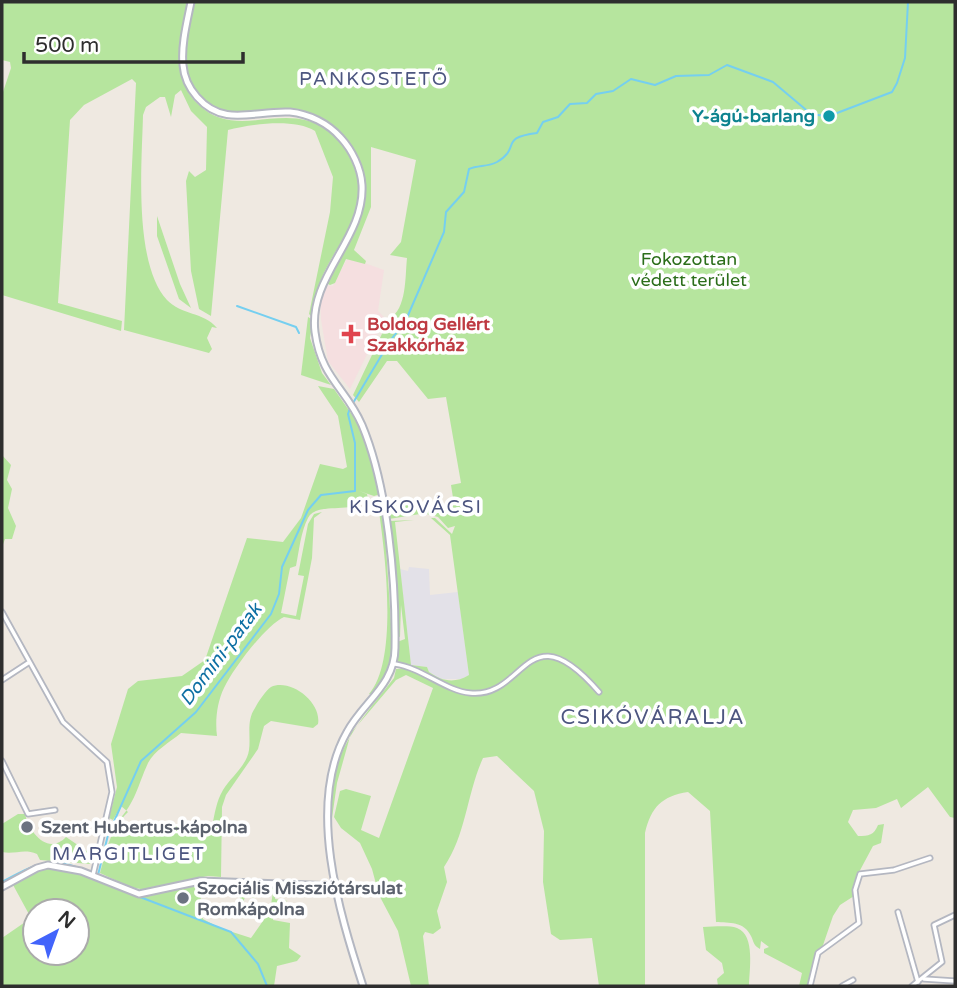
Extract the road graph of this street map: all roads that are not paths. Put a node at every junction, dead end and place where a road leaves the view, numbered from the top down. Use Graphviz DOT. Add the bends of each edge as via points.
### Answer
graph roads {
  1 [pos="191,2"];
  2 [pos="2,612"];
  3 [pos="28,663"];
  4 [pos="395,664"];
  5 [pos="2,680"];
  6 [pos="599,692"];
  7 [pos="2,761"];
  8 [pos="55,810"];
  9 [pos="930,858"];
  10 [pos="93,874"];
  11 [pos="337,886"];
  12 [pos="2,887"];
  13 [pos="898,912"];
  14 [pos="955,915"];
  15 [pos="924,979"];
  16 [pos="853,980"];
  17 [pos="955,981"];
  18 [pos="918,982"];
  19 [pos="363,986"];
  20 [pos="810,986"];
  21 [pos="842,986"];
  22 [pos="912,986"];
  1 -- 4 [label="main road" via="183,66 200,100 232,117 287,112 314,118 342,139 358,168 362,186 359,207 324,277 314,324 324,368 362,426 383,494"];
  2 -- 3 [label="street"];
  3 -- 5 [label="street"];
  3 -- 10 [label="street" via="63,722 107,762 113,792"];
  4 -- 6 [label="street" via="476,694 496,687 531,661 560,657"];
  4 -- 11 [label="main road" via="388,680 346,732 331,769 326,824"];
  7 -- 8 [label="street" via="30,815"];
  9 -- 20 [label="street" via="894,870 860,874 855,890 859,923 818,953"];
  10 -- 11 [label="main road" via="139,894 200,881"];
  10 -- 12 [label="main road" via="48,866"];
  11 -- 19 [label="main road"];
  13 -- 18 [label="street"];
  14 -- 15 [label="street" via="934,925 942,962"];
  15 -- 17 [label="street"];
  15 -- 18 [label="street"];
  16 -- 21 [label="street"];
  18 -- 22 [label="street"];
}
